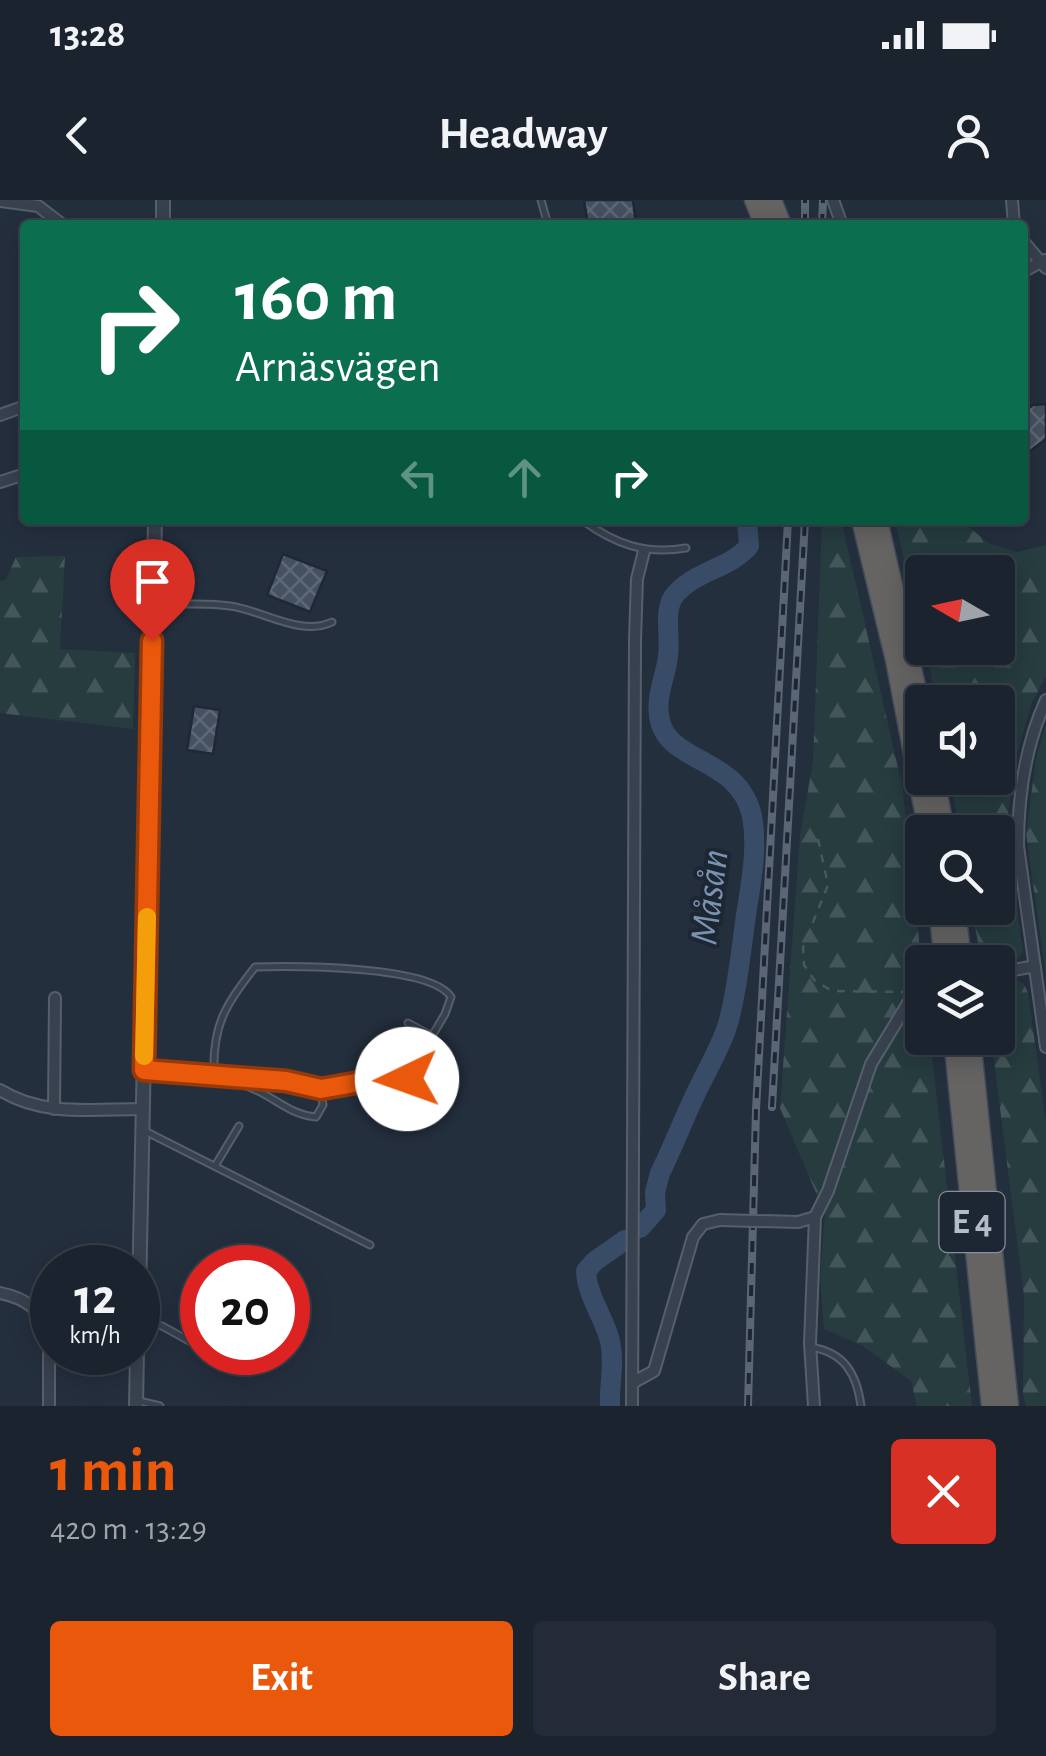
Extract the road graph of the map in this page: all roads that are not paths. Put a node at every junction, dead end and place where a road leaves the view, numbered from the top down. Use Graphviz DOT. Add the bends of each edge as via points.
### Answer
graph roads {
  1 [pos="55,200"];
  2 [pos="0,201"];
  3 [pos="48,212"];
  4 [pos="57,220"];
  5 [pos="156,525"];
  6 [pos="590,525"];
  7 [pos="861,525"];
  8 [pos="879,525"];
  9 [pos="686,548"];
  10 [pos="644,551"];
  11 [pos="154,604"];
  12 [pos="332,622"];
  13 [pos="916,685"];
  14 [pos="1046,700"];
  15 [pos="925,815"];
  16 [pos="1035,966"];
  17 [pos="1015,970"];
  18 [pos="55,998"];
  19 [pos="905,1012"];
  20 [pos="408,1023"];
  21 [pos="432,1036"];
  22 [pos="1046,1047"];
  23 [pos="955,1055"];
  24 [pos="972,1055"];
  25 [pos="144,1070"];
  26 [pos="214,1076"];
  27 [pos="321,1089"];
  28 [pos="0,1090"];
  29 [pos="54,1109"];
  30 [pos="142,1109"];
  31 [pos="238,1126"];
  32 [pos="142,1130"];
  33 [pos="215,1166"];
  34 [pos="815,1217"];
  35 [pos="140,1245"];
  36 [pos="370,1245"];
  37 [pos="0,1292"];
  38 [pos="810,1347"];
  39 [pos="137,1375"];
  40 [pos="632,1384"];
  41 [pos="136,1404"];
  42 [pos="49,1406"];
  43 [pos="160,1406"];
  44 [pos="632,1406"];
  45 [pos="814,1406"];
  46 [pos="862,1406"];
  47 [pos="991,1406"];
  48 [pos="1008,1406"];
  1 -- 3 [label="street"];
  2 -- 3 [label="street"];
  3 -- 4 [label="street"];
  5 -- 11 [label="street"];
  6 -- 10 [label="lane"];
  7 -- 15 [label="highway"];
  8 -- 13 [label="highway"];
  9 -- 10 [label="lane"];
  10 -- 40 [label="street" via="635,640"];
  11 -- 12 [label="lane" via="237,606 304,626"];
  11 -- 25 [label="street"];
  14 -- 16 [label="street" via="1028,752 1018,822"];
  16 -- 17 [label="street"];
  16 -- 22 [label="street"];
  18 -- 29 [label="street"];
  19 -- 34 [label="street" via="871,1064"];
  20 -- 21 [label="lane"];
  21 -- 26 [label="lane" via="450,997 432,980 255,967 216,1027"];
  21 -- 27 [label="lane" via="399,1084 366,1081"];
  23 -- 47 [label="highway, E 4"];
  24 -- 48 [label="highway, E 4"];
  25 -- 26 [label="lane"];
  25 -- 30 [label="street"];
  26 -- 27 [label="lane"];
  26 -- 27 [label="lane" via="298,1115 316,1116"];
  28 -- 29 [label="street"];
  29 -- 30 [label="street"];
  30 -- 32 [label="street"];
  31 -- 33 [label="lane"];
  32 -- 33 [label="lane"];
  32 -- 35 [label="street"];
  33 -- 36 [label="lane"];
  34 -- 38 [label="street"];
  34 -- 40 [label="street, bridge" via="704,1224 693,1236 654,1371"];
  37 -- 42 [label="street" via="32,1305 46,1325"];
  38 -- 45 [label="street"];
  38 -- 46 [label="lane" via="848,1366"];
  39 -- 41 [label="street"];
  40 -- 44 [label="street"];
  41 -- 43 [label="lane"];
}
